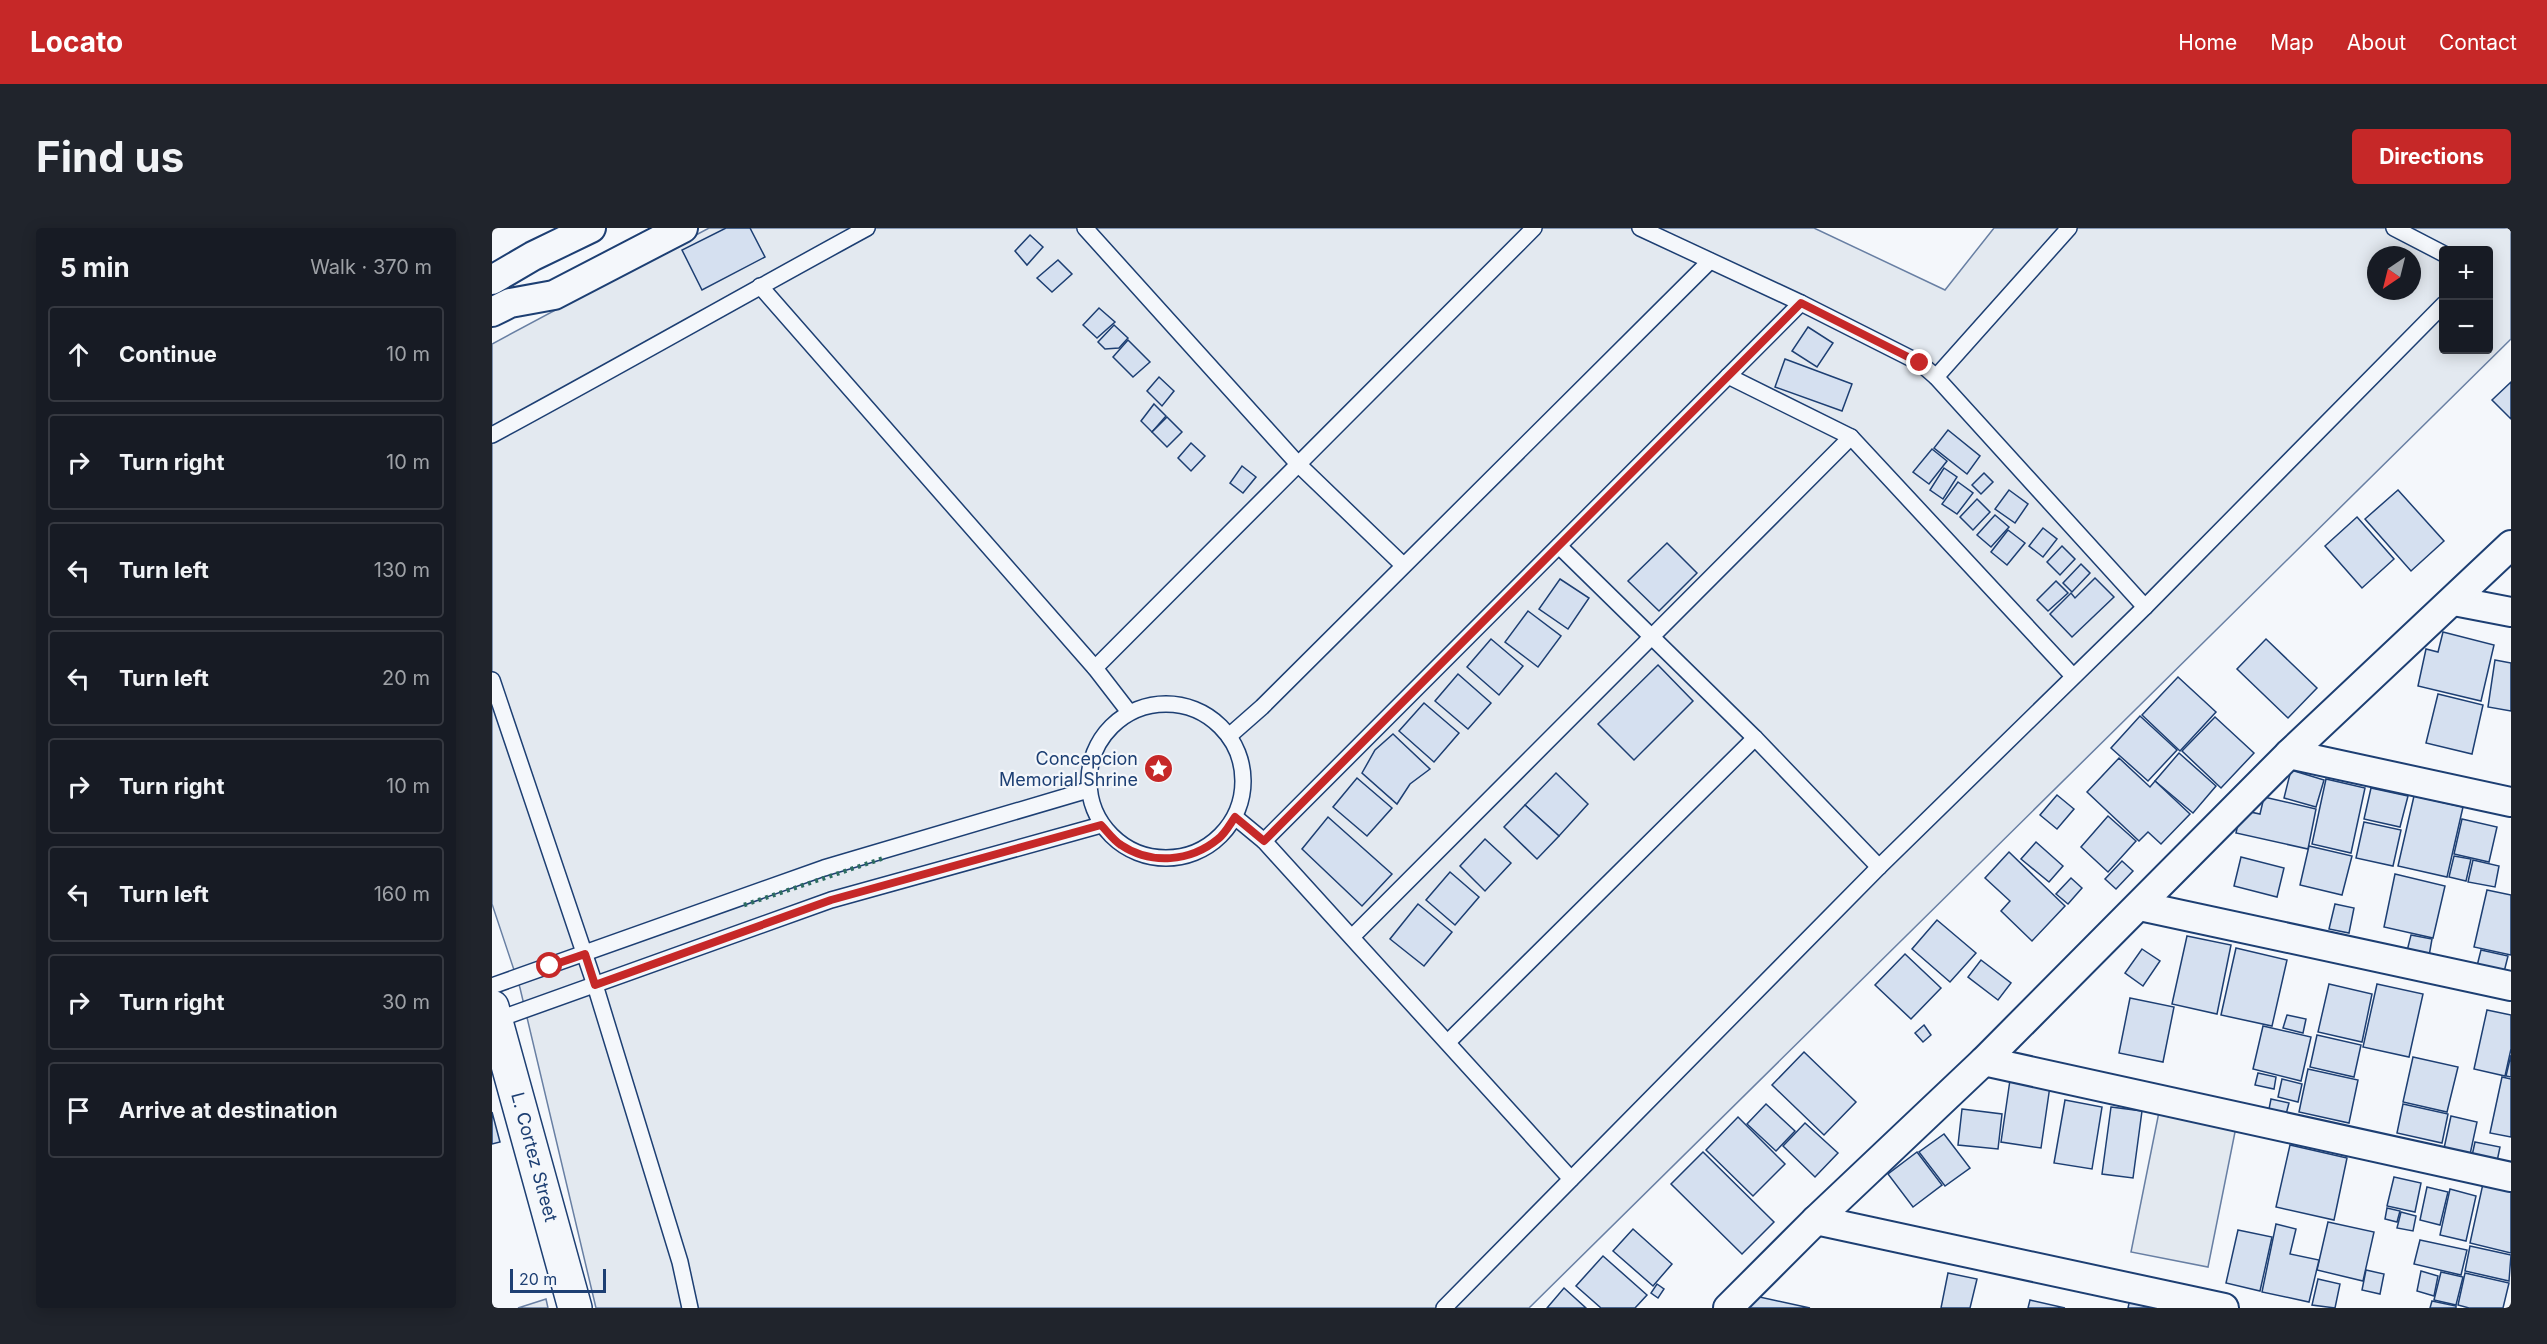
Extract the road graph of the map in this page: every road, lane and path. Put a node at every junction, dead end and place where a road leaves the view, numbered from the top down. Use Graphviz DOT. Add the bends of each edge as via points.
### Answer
graph roads {
  1 [pos="591,228"];
  2 [pos="683,228"];
  3 [pos="867,228"];
  4 [pos="1085,228"];
  5 [pos="1534,228"];
  6 [pos="1640,228"];
  7 [pos="2069,228"];
  8 [pos="2394,228"];
  9 [pos="2439,251"];
  10 [pos="1710,261"];
  11 [pos="492,280"];
  12 [pos="760,286"];
  13 [pos="1801,303"];
  14 [pos="2439,309"];
  15 [pos="492,312"];
  16 [pos="1728,376"];
  17 [pos="1936,377"];
  18 [pos="492,435"];
  19 [pos="1851,437"];
  20 [pos="1298,464"];
  21 [pos="2511,545"];
  22 [pos="1559,546"];
  23 [pos="1402,565"];
  24 [pos="2454,601"];
  25 [pos="2145,607"];
  26 [pos="2511,612"];
  27 [pos="1652,637"];
  28 [pos="1095,668"];
  29 [pos="2072,675"];
  30 [pos="492,680"];
  31 [pos="1130,712"];
  32 [pos="1229,736"];
  33 [pos="1755,738"];
  34 [pos="2289,754"];
  35 [pos="1088,790"];
  36 [pos="2511,802"];
  37 [pos="1235,817"];
  38 [pos="1101,825"];
  39 [pos="1264,841"];
  40 [pos="1879,867"];
  41 [pos="2140,906"];
  42 [pos="1352,937"];
  43 [pos="585,954"];
  44 [pos="595,985"];
  45 [pos="492,986"];
  46 [pos="2511,986"];
  47 [pos="494,1014"];
  48 [pos="1448,1042"];
  49 [pos="1984,1061"];
  50 [pos="2511,1177"];
  51 [pos="1571,1179"];
  52 [pos="1816,1220"];
  53 [pos="2193,1305"];
  54 [pos="574,1308"];
  55 [pos="690,1308"];
  56 [pos="1444,1308"];
  57 [pos="1728,1308"];
  58 [pos="2224,1308"];
  1 -- 11 [label="street"];
  2 -- 15 [label="street" via="554,295 510,303"];
  3 -- 12 [label="lane"];
  4 -- 20 [label="lane"];
  5 -- 20 [label="lane"];
  6 -- 10 [label="lane"];
  7 -- 17 [label="lane"];
  8 -- 9 [label="lane"];
  10 -- 13 [label="lane"];
  10 -- 23 [label="lane"];
  12 -- 18 [label="lane"];
  12 -- 28 [label="lane"];
  13 -- 16 [label="lane"];
  13 -- 17 [label="lane" via="1920,363"];
  14 -- 25 [label="lane"];
  16 -- 19 [label="lane"];
  16 -- 22 [label="lane"];
  17 -- 25 [label="lane"];
  19 -- 27 [label="lane"];
  19 -- 29 [label="lane"];
  20 -- 23 [label="lane"];
  20 -- 28 [label="lane"];
  21 -- 24 [label="street"];
  22 -- 27 [label="lane"];
  22 -- 39 [label="lane"];
  23 -- 32 [label="lane"];
  24 -- 26 [label="street"];
  24 -- 34 [label="street"];
  25 -- 29 [label="lane"];
  27 -- 33 [label="lane"];
  27 -- 42 [label="lane"];
  28 -- 31 [label="lane"];
  29 -- 40 [label="lane"];
  30 -- 43 [label="lane"];
  31 -- 32 [label="lane" via="1151,705 1173,704 1194,709"];
  31 -- 35 [label="lane" via="1105,731 1091,759"];
  32 -- 37 [label="lane" via="1244,775 1243,796"];
  33 -- 40 [label="lane"];
  33 -- 48 [label="lane"];
  34 -- 36 [label="street"];
  34 -- 41 [label="street"];
  35 -- 38 [label="lane"];
  35 -- 43 [label="lane" via="824,868"];
  37 -- 38 [label="lane" via="1220,838 1197,853 1170,859 1144,856 1120,844"];
  37 -- 39 [label="lane"];
  38 -- 44 [label="lane" via="831,900"];
  39 -- 42 [label="lane"];
  40 -- 51 [label="lane"];
  41 -- 46 [label="street"];
  41 -- 49 [label="street"];
  42 -- 48 [label="lane"];
  43 -- 44 [label="lane"];
  43 -- 45 [label="lane"];
  44 -- 47 [label="lane"];
  44 -- 55 [label="lane" via="680,1262"];
  47 -- 54 [label="main road, L. Cortez Street"];
  48 -- 51 [label="lane"];
  49 -- 50 [label="street"];
  49 -- 52 [label="street"];
  51 -- 56 [label="lane"];
  52 -- 53 [label="street"];
  52 -- 57 [label="street"];
  53 -- 58 [label="street"];
}
